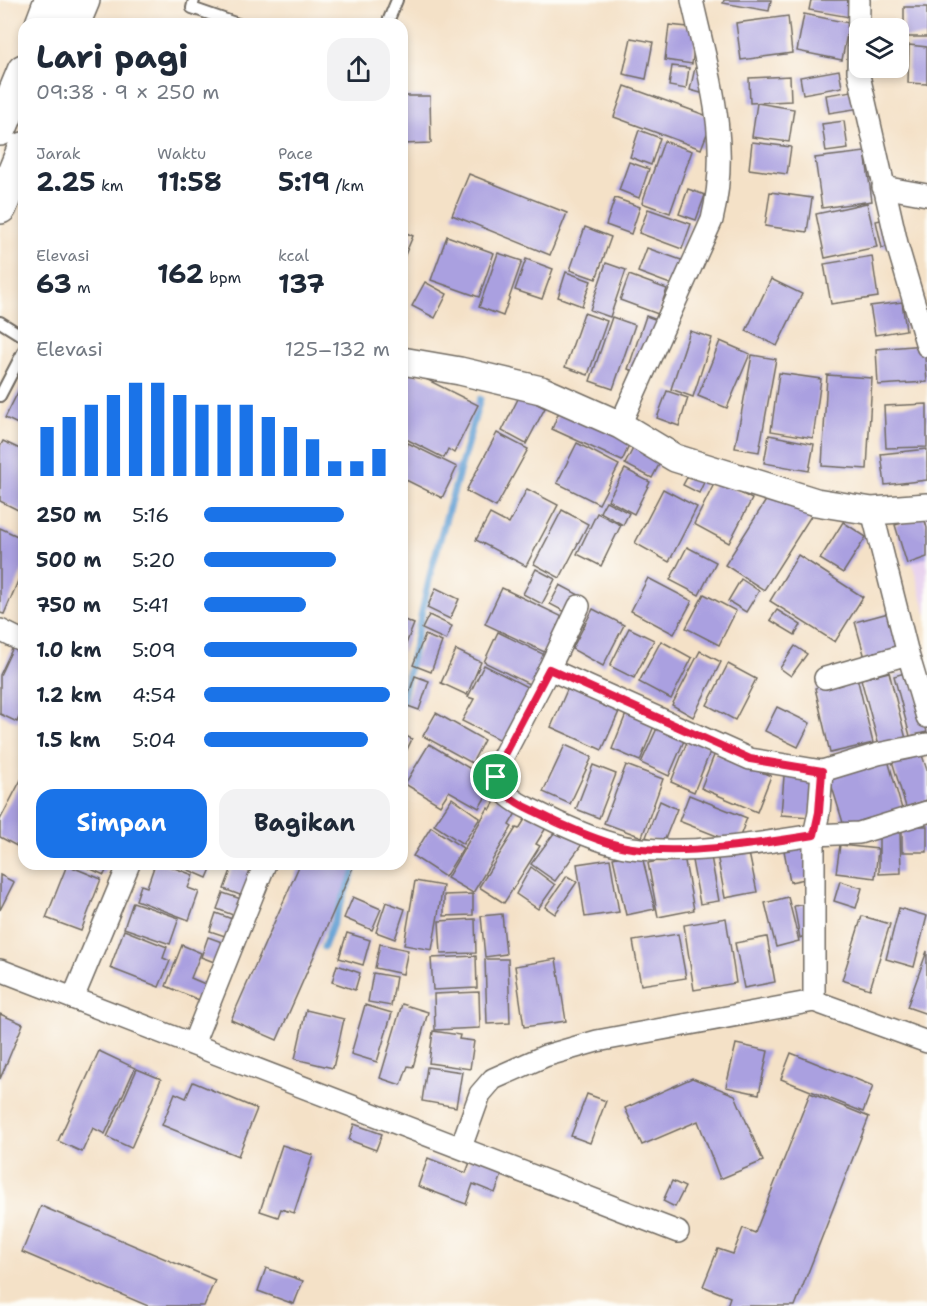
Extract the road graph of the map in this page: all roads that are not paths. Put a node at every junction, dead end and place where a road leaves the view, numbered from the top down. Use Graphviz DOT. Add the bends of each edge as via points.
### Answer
graph roads {
  1 [pos="51,0"];
  2 [pos="83,0"];
  3 [pos="194,0"];
  4 [pos="397,0"];
  5 [pos="692,0"];
  6 [pos="859,0"];
  7 [pos="44,18"];
  8 [pos="76,18"];
  9 [pos="221,18"];
  10 [pos="390,18"];
  11 [pos="18,86"];
  12 [pos="0,130"];
  13 [pos="18,140"];
  14 [pos="18,164"];
  15 [pos="883,188"];
  16 [pos="927,195"];
  17 [pos="0,207"];
  18 [pos="0,322"];
  19 [pos="18,333"];
  20 [pos="927,346"];
  21 [pos="18,362"];
  22 [pos="408,362"];
  23 [pos="0,396"];
  24 [pos="620,425"];
  25 [pos="927,507"];
  26 [pos="872,511"];
  27 [pos="579,606"];
  28 [pos="0,630"];
  29 [pos="18,639"];
  30 [pos="908,654"];
  31 [pos="549,669"];
  32 [pos="825,678"];
  33 [pos="927,717"];
  34 [pos="927,744"];
  35 [pos="822,771"];
  36 [pos="927,812"];
  37 [pos="814,835"];
  38 [pos="126,870"];
  39 [pos="263,870"];
  40 [pos="0,970"];
  41 [pos="73,998"];
  42 [pos="814,1000"];
  43 [pos="927,1042"];
  44 [pos="193,1044"];
  45 [pos="461,1147"];
  46 [pos="678,1232"];
  1 -- 7 [label="main road"];
  2 -- 8 [label="main road"];
  3 -- 9 [label="lane" via="192,8"];
  4 -- 10 [label="lane"];
  5 -- 24 [label="street" via="720,127 719,190 712,220"];
  6 -- 15 [label="street" via="858,71"];
  11 -- 12 [label="main road"];
  12 -- 13 [label="street"];
  14 -- 17 [label="main road"];
  15 -- 16 [label="street"];
  15 -- 20 [label="street"];
  18 -- 19 [label="lane"];
  21 -- 23 [label="lane"];
  22 -- 24 [label="street" via="541,390"];
  24 -- 26 [label="street" via="675,458 816,501"];
  25 -- 26 [label="street"];
  26 -- 30 [label="street"];
  27 -- 31 [label="street"];
  28 -- 29 [label="street"];
  30 -- 32 [label="street"];
  30 -- 33 [label="street"];
  31 -- 35 [label="street" via="750,759"];
  31 -- 37 [label="street" via="498,766 496,777 503,792 527,808 630,848 759,843"];
  34 -- 35 [label="street"];
  35 -- 37 [label="street"];
  36 -- 37 [label="street" via="859,832"];
  37 -- 42 [label="street"];
  38 -- 41 [label="street"];
  39 -- 44 [label="street"];
  40 -- 41 [label="street"];
  41 -- 44 [label="street"];
  42 -- 43 [label="street"];
  42 -- 45 [label="street" via="597,1041 545,1056 493,1079 480,1094"];
  44 -- 45 [label="street"];
  45 -- 46 [label="street"];
}
